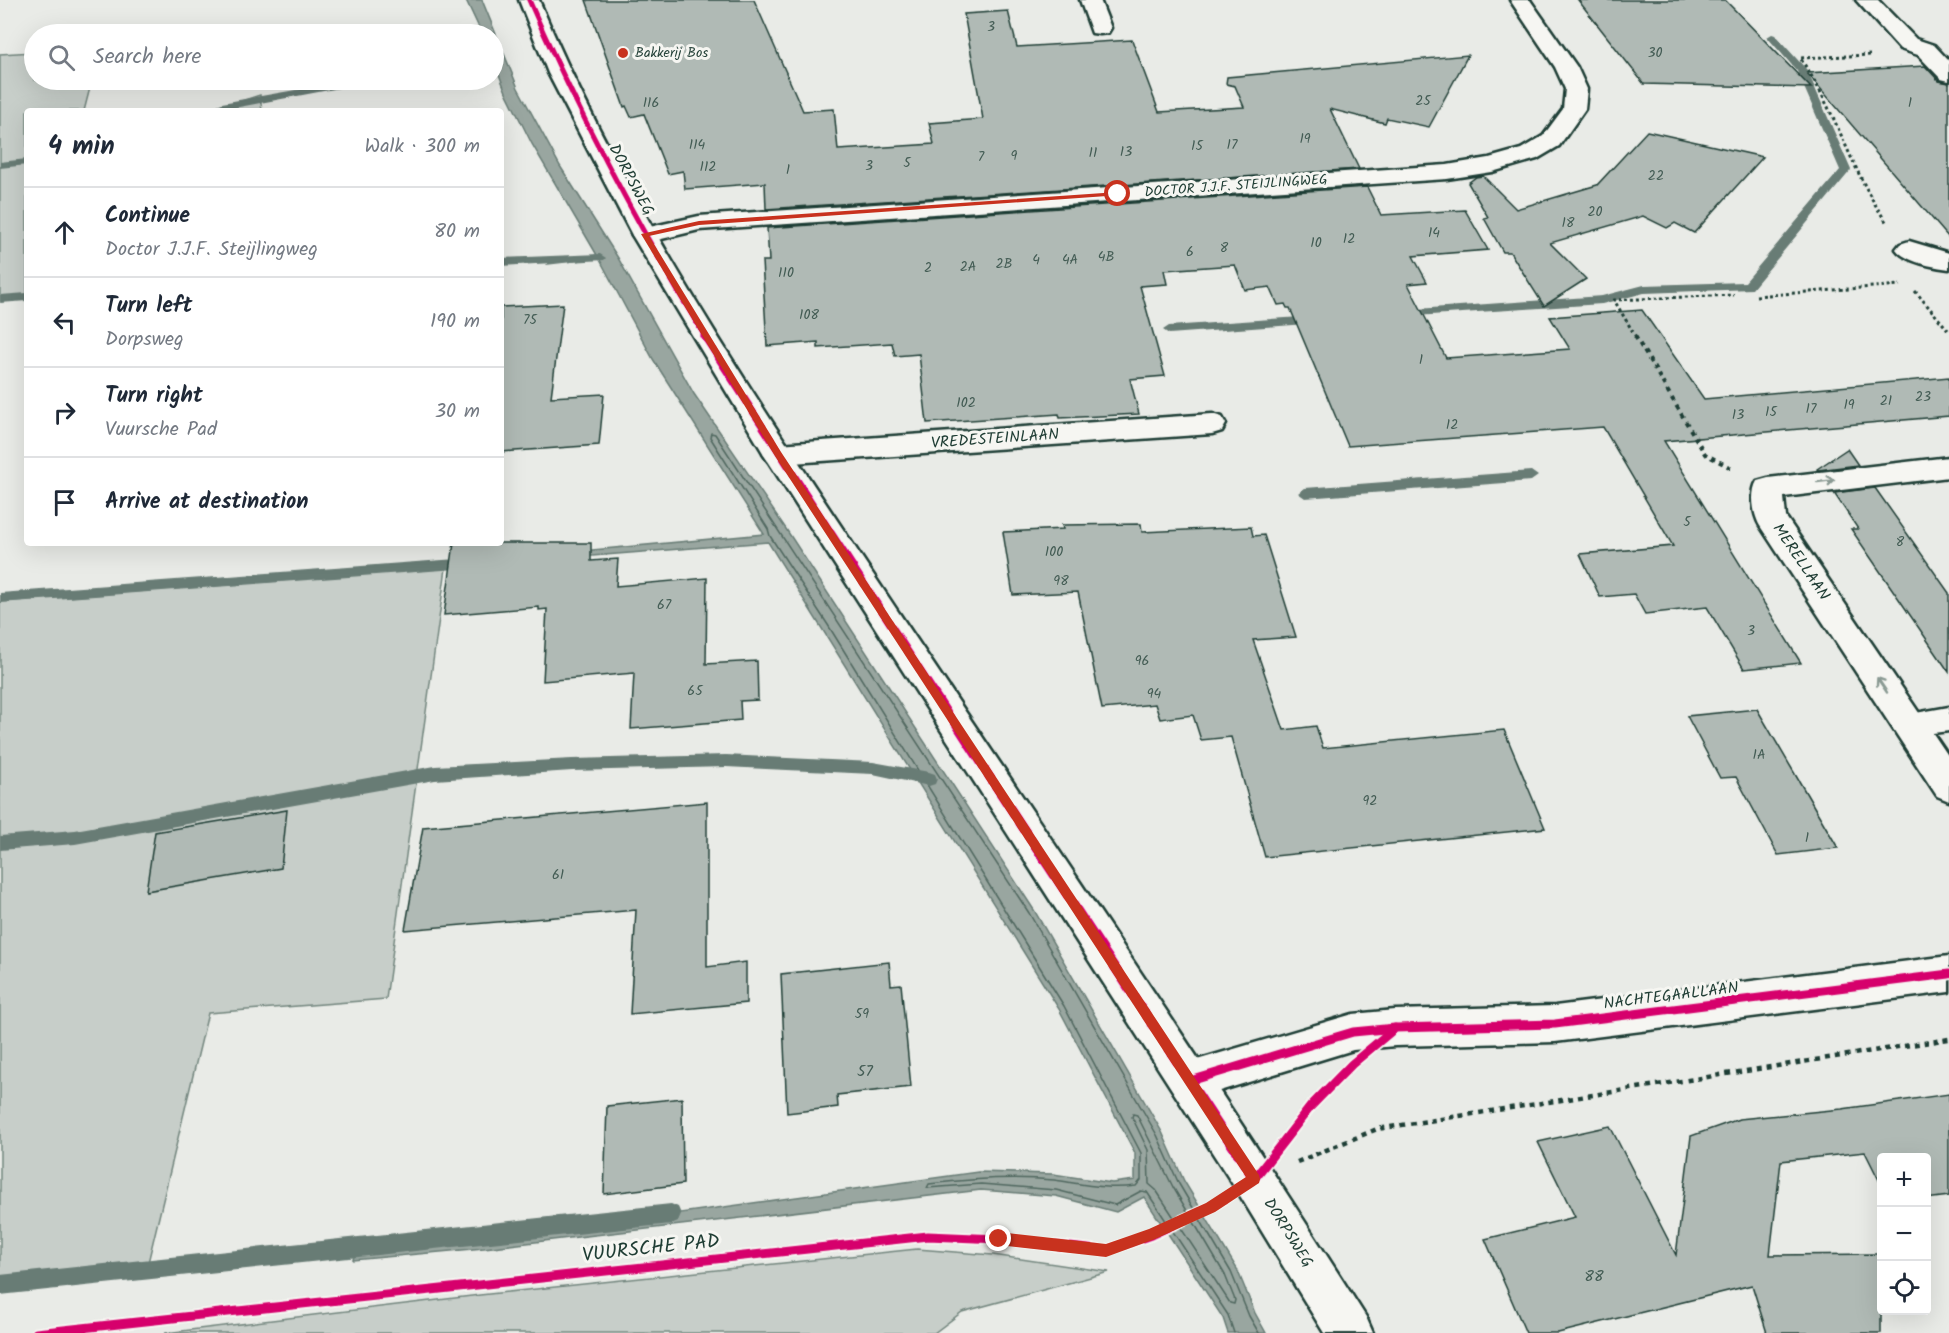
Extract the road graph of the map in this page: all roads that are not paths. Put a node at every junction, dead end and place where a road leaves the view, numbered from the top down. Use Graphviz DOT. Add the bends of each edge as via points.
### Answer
graph roads {
  1 [pos="529,0"];
  2 [pos="1090,0"];
  3 [pos="1520,0"];
  4 [pos="1866,0"];
  5 [pos="1100,28"];
  6 [pos="1949,74"];
  7 [pos="645,234"];
  8 [pos="1909,249"];
  9 [pos="1949,261"];
  10 [pos="1212,424"];
  11 [pos="778,454"];
  12 [pos="1949,466"];
  13 [pos="1949,719"];
  14 [pos="1909,724"];
  15 [pos="1949,786"];
  16 [pos="1949,974"];
  17 [pos="1190,1081"];
  18 [pos="1350,1333"];
  1 -- 7 [label="street, DORPSWEG" via="559,72"];
  2 -- 5 [label="street"];
  3 -- 7 [label="street, DOCTOR J.J.F. STEIJLINGWEG" via="1566,67 1576,89 1574,109 1551,141 1528,154 1492,165 1447,172 699,223"];
  4 -- 6 [label="street" via="1908,44 1929,53"];
  7 -- 11 [label="street, DORPSWEG"];
  8 -- 9 [label="street"];
  10 -- 11 [label="street, VREDESTEINLAAN"];
  11 -- 17 [label="street, DORPSWEG"];
  14 -- 12 [label="street, MERELLAAN, one-way" via="1771,518 1768,488"];
  13 -- 14 [label="lane"];
  14 -- 15 [label="street, MERELLAAN"];
  16 -- 17 [label="street, NACHTEGAALLAAN" via="1556,1024 1353,1032"];
  17 -- 18 [label="street, DORPSWEG"];
}
